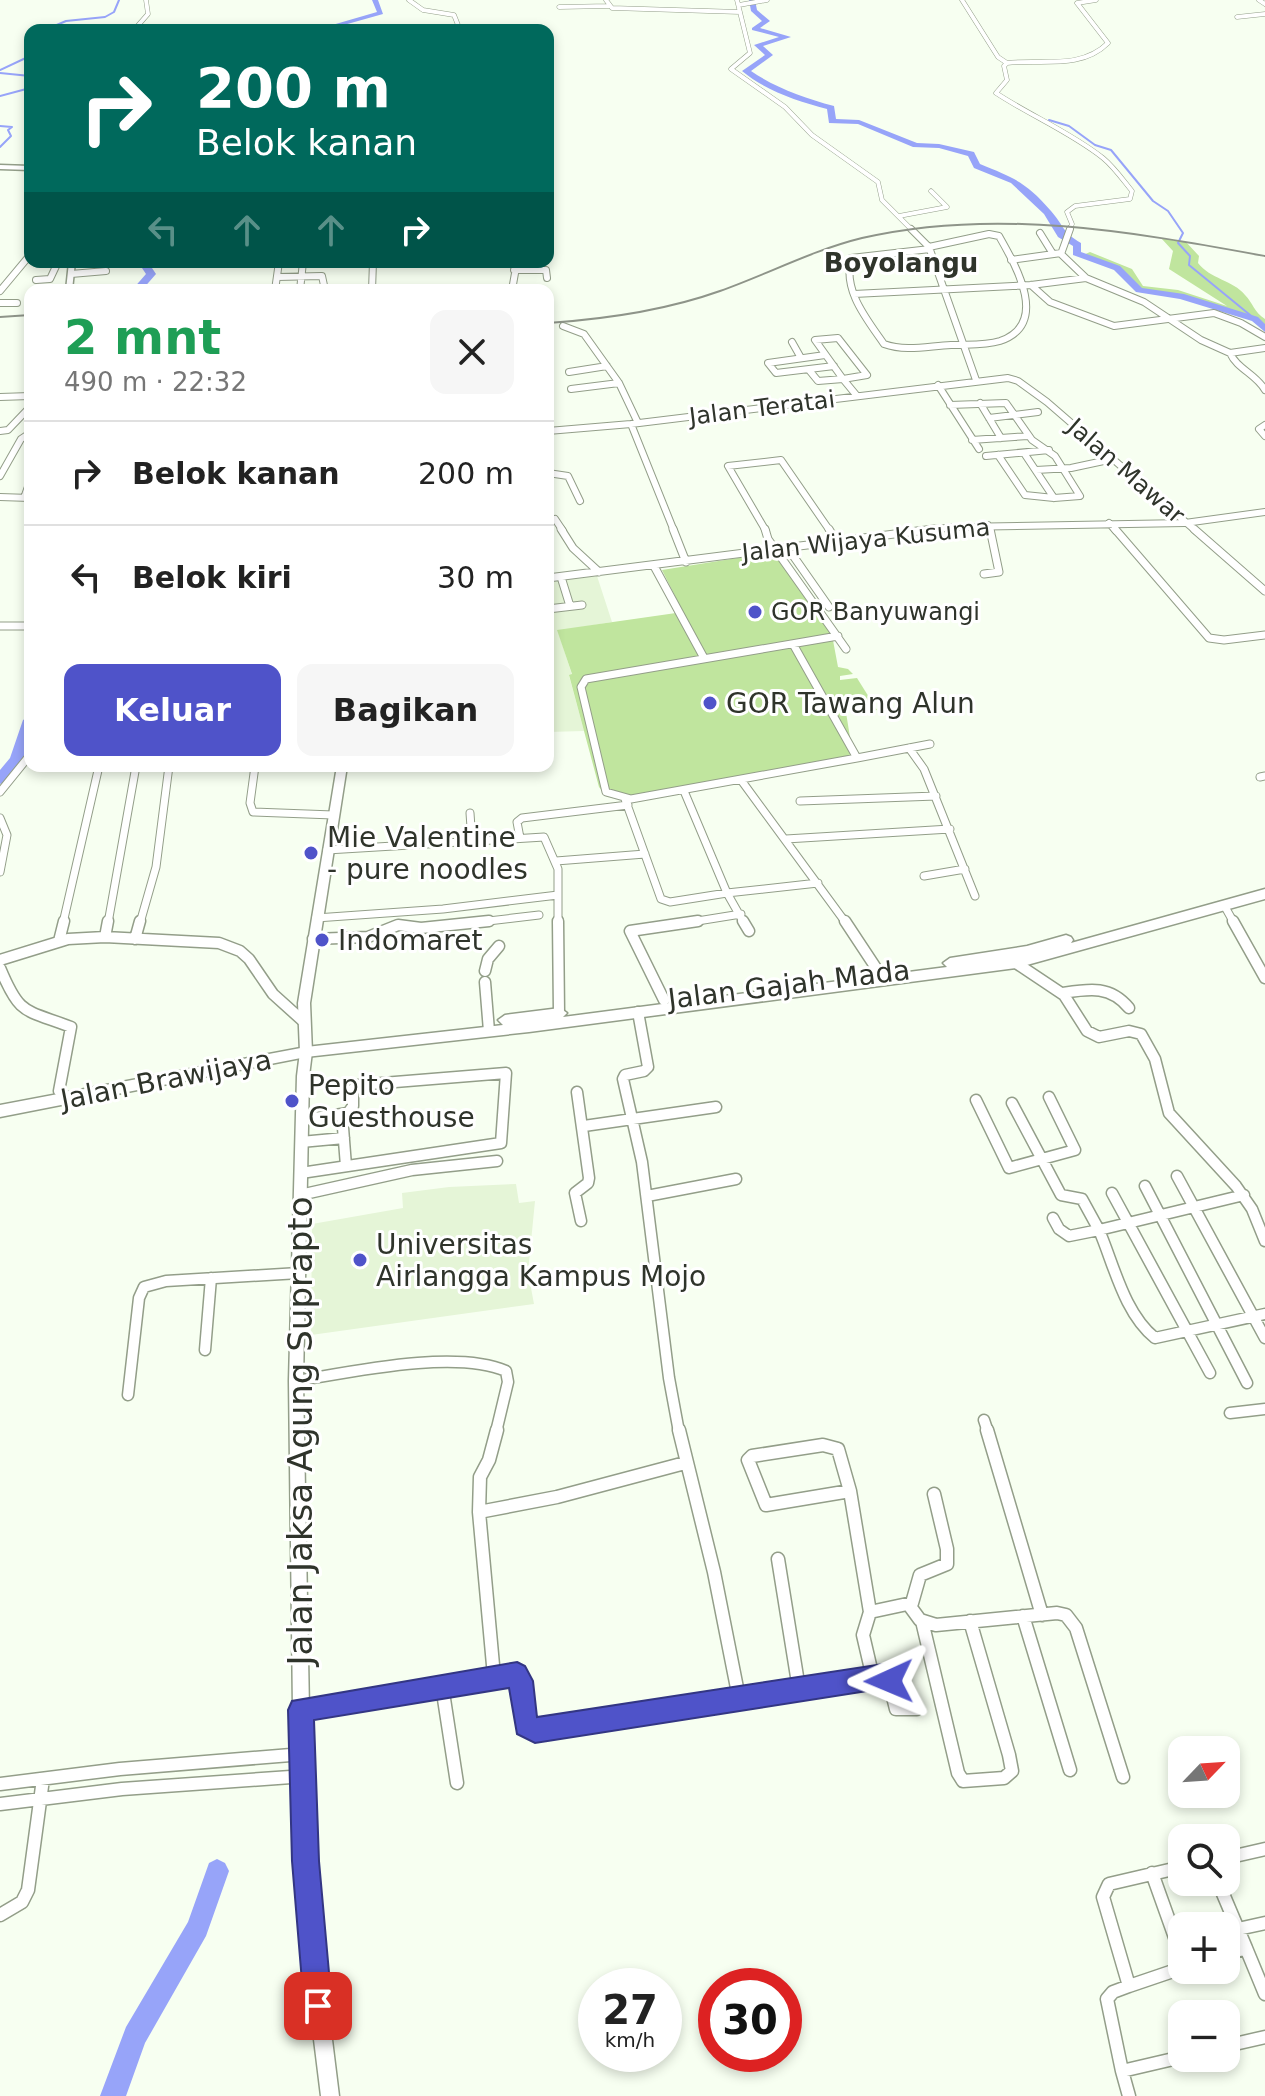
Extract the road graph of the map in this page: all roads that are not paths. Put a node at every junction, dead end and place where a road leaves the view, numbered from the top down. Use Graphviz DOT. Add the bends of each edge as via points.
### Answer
graph roads {
  1 [pos="146,0"];
  2 [pos="409,0"];
  3 [pos="606,0"];
  4 [pos="767,0"];
  5 [pos="962,0"];
  6 [pos="1096,0"];
  7 [pos="1259,0"];
  8 [pos="671,2"];
  9 [pos="738,2"];
  10 [pos="758,2"];
  11 [pos="1265,4"];
  12 [pos="609,6"];
  13 [pos="559,7"];
  14 [pos="672,9"];
  15 [pos="740,12"];
  16 [pos="1265,14"];
  17 [pos="1237,17"];
  18 [pos="139,24"];
  19 [pos="458,24"];
  20 [pos="1007,63"];
  21 [pos="0,167"];
  22 [pos="24,168"];
  23 [pos="931,191"];
  24 [pos="899,216"];
  25 [pos="1040,233"];
  26 [pos="930,248"];
  27 [pos="1061,253"];
  28 [pos="1053,254"];
  29 [pos="1011,260"];
  30 [pos="24,262"];
  31 [pos="55,268"];
  32 [pos="72,268"];
  33 [pos="278,268"];
  34 [pos="302,268"];
  35 [pos="514,270"];
  36 [pos="106,271"];
  37 [pos="71,274"];
  38 [pos="301,276"];
  39 [pos="277,277"];
  40 [pos="547,278"];
  41 [pos="1086,278"];
  42 [pos="36,280"];
  43 [pos="70,284"];
  44 [pos="276,284"];
  45 [pos="300,284"];
  46 [pos="324,284"];
  47 [pos="513,284"];
  48 [pos="1022,285"];
  49 [pos="1031,285"];
  50 [pos="944,289"];
  51 [pos="0,291"];
  52 [pos="854,294"];
  53 [pos="0,303"];
  54 [pos="17,303"];
  55 [pos="1174,320"];
  56 [pos="563,326"];
  57 [pos="1265,337"];
  58 [pos="792,342"];
  59 [pos="964,344"];
  60 [pos="1265,348"];
  61 [pos="1230,353"];
  62 [pos="801,358"];
  63 [pos="830,362"];
  64 [pos="607,366"];
  65 [pos="809,370"];
  66 [pos="569,372"];
  67 [pos="841,379"];
  68 [pos="976,380"];
  69 [pos="619,383"];
  70 [pos="938,385"];
  71 [pos="571,389"];
  72 [pos="1265,390"];
  73 [pos="24,396"];
  74 [pos="854,396"];
  75 [pos="0,397"];
  76 [pos="980,403"];
  77 [pos="950,405"];
  78 [pos="1038,412"];
  79 [pos="24,414"];
  80 [pos="1015,416"];
  81 [pos="989,418"];
  82 [pos="635,424"];
  83 [pos="1265,425"];
  84 [pos="0,431"];
  85 [pos="554,431"];
  86 [pos="1028,436"];
  87 [pos="1265,436"];
  88 [pos="24,437"];
  89 [pos="1001,438"];
  90 [pos="972,440"];
  91 [pos="979,449"];
  92 [pos="1049,450"];
  93 [pos="1024,453"];
  94 [pos="998,455"];
  95 [pos="986,456"];
  96 [pos="1113,459"];
  97 [pos="1067,469"];
  98 [pos="1037,472"];
  99 [pos="554,474"];
  100 [pos="0,476"];
  101 [pos="0,497"];
  102 [pos="24,498"];
  103 [pos="1054,498"];
  104 [pos="580,501"];
  105 [pos="1265,512"];
  106 [pos="555,519"];
  107 [pos="1109,523"];
  108 [pos="1185,523"];
  109 [pos="988,525"];
  110 [pos="835,539"];
  111 [pos="787,547"];
  112 [pos="776,548"];
  113 [pos="686,562"];
  114 [pos="654,566"];
  115 [pos="599,572"];
  116 [pos="984,574"];
  117 [pos="561,577"];
  118 [pos="554,578"];
  119 [pos="1265,591"];
  120 [pos="582,605"];
  121 [pos="570,606"];
  122 [pos="829,607"];
  123 [pos="554,608"];
  124 [pos="0,626"];
  125 [pos="24,626"];
  126 [pos="1265,635"];
  127 [pos="838,636"];
  128 [pos="793,644"];
  129 [pos="846,649"];
  130 [pos="704,658"];
  131 [pos="930,744"];
  132 [pos="909,748"];
  133 [pos="857,758"];
  134 [pos="24,762"];
  135 [pos="98,772"];
  136 [pos="135,772"];
  137 [pos="168,772"];
  138 [pos="254,772"];
  139 [pos="341,772"];
  140 [pos="741,780"];
  141 [pos="684,791"];
  142 [pos="0,792"];
  143 [pos="936,796"];
  144 [pos="800,801"];
  145 [pos="627,802"];
  146 [pos="470,813"];
  147 [pos="333,815"];
  148 [pos="0,818"];
  149 [pos="950,829"];
  150 [pos="520,838"];
  151 [pos="786,839"];
  152 [pos="472,842"];
  153 [pos="327,850"];
  154 [pos="645,854"];
  155 [pos="556,861"];
  156 [pos="965,869"];
  157 [pos="0,872"];
  158 [pos="924,876"];
  159 [pos="818,883"];
  160 [pos="1265,885"];
  161 [pos="727,893"];
  162 [pos="1265,894"];
  163 [pos="558,895"];
  164 [pos="975,896"];
  165 [pos="1224,905"];
  166 [pos="741,914"];
  167 [pos="539,915"];
  168 [pos="316,918"];
  169 [pos="749,931"];
  170 [pos="105,937"];
  171 [pos="135,939"];
  172 [pos="313,939"];
  173 [pos="59,941"];
  174 [pos="499,946"];
  175 [pos="0,960"];
  176 [pos="1016,963"];
  177 [pos="0,968"];
  178 [pos="485,971"];
  179 [pos="882,976"];
  180 [pos="1265,978"];
  181 [pos="485,982"];
  182 [pos="1062,993"];
  183 [pos="664,1000"];
  184 [pos="1129,1008"];
  185 [pos="638,1012"];
  186 [pos="559,1013"];
  187 [pos="591,1014"];
  188 [pos="303,1021"];
  189 [pos="489,1026"];
  190 [pos="306,1048"];
  191 [pos="130,1081"];
  192 [pos="59,1091"];
  193 [pos="577,1092"];
  194 [pos="1049,1097"];
  195 [pos="976,1100"];
  196 [pos="0,1102"];
  197 [pos="1012,1103"];
  198 [pos="716,1107"];
  199 [pos="0,1111"];
  200 [pos="342,1115"];
  201 [pos="302,1120"];
  202 [pos="633,1121"];
  203 [pos="584,1126"];
  204 [pos="344,1138"];
  205 [pos="301,1142"];
  206 [pos="1041,1159"];
  207 [pos="497,1161"];
  208 [pos="346,1166"];
  209 [pos="301,1173"];
  210 [pos="1177,1176"];
  211 [pos="736,1179"];
  212 [pos="1145,1186"];
  213 [pos="1112,1193"];
  214 [pos="300,1195"];
  215 [pos="1244,1195"];
  216 [pos="647,1196"];
  217 [pos="1195,1209"];
  218 [pos="1161,1217"];
  219 [pos="1053,1218"];
  220 [pos="581,1221"];
  221 [pos="1127,1224"];
  222 [pos="1099,1230"];
  223 [pos="1265,1241"];
  224 [pos="299,1273"];
  225 [pos="211,1278"];
  226 [pos="1259,1315"];
  227 [pos="1218,1325"];
  228 [pos="1187,1332"];
  229 [pos="1265,1338"];
  230 [pos="205,1350"];
  231 [pos="1210,1373"];
  232 [pos="296,1381"];
  233 [pos="1247,1383"];
  234 [pos="128,1395"];
  235 [pos="1265,1409"];
  236 [pos="1230,1413"];
  237 [pos="984,1420"];
  238 [pos="685,1463"];
  239 [pos="850,1491"];
  240 [pos="934,1494"];
  241 [pos="479,1512"];
  242 [pos="778,1559"];
  243 [pos="909,1605"];
  244 [pos="870,1612"];
  245 [pos="1042,1615"];
  246 [pos="1023,1616"];
  247 [pos="922,1621"];
  248 [pos="970,1621"];
  249 [pos="494,1676"];
  250 [pos="873,1678"];
  251 [pos="442,1686"];
  252 [pos="799,1689"];
  253 [pos="739,1698"];
  254 [pos="917,1709"];
  255 [pos="301,1710"];
  256 [pos="303,1754"];
  257 [pos="214,1761"];
  258 [pos="1070,1770"];
  259 [pos="305,1776"];
  260 [pos="1123,1777"];
  261 [pos="43,1779"];
  262 [pos="212,1783"];
  263 [pos="457,1783"];
  264 [pos="0,1784"];
  265 [pos="40,1798"];
  266 [pos="0,1804"];
  267 [pos="1265,1849"];
  268 [pos="1240,1855"];
  269 [pos="1168,1870"];
  270 [pos="1152,1873"];
  271 [pos="0,1915"];
  272 [pos="1168,1918"];
  273 [pos="1265,1923"];
  274 [pos="1240,1929"];
  275 [pos="1240,1934"];
  276 [pos="1246,1948"];
  277 [pos="1240,1950"];
  278 [pos="1168,1973"];
  279 [pos="1129,1986"];
  280 [pos="1265,1994"];
  281 [pos="1265,2037"];
  282 [pos="1240,2043"];
  283 [pos="1168,2060"];
  284 [pos="1122,2071"];
  285 [pos="330,2096"];
  286 [pos="1129,2096"];
  1 -- 18 [label="street" via="148,14"];
  2 -- 19 [label="street" via="421,10 454,15"];
  3 -- 12 [label="street"];
  4 -- 10 [label="street"];
  5 -- 20 [label="street"];
  6 -- 20 [label="street" via="1077,3 1108,43 1102,51 1071,59"];
  7 -- 11 [label="street"];
  8 -- 14 [label="street"];
  9 -- 10 [label="street"];
  9 -- 15 [label="street"];
  12 -- 13 [label="street"];
  12 -- 14 [label="street"];
  14 -- 15 [label="street"];
  15 -- 24 [label="street" via="750,53 731,69 878,182 882,200"];
  16 -- 17 [label="street"];
  20 -- 27 [label="street" via="1007,80 997,95 1106,160 1133,194 1130,199 1070,208 1072,224"];
  21 -- 22 [label="main road"];
  23 -- 24 [label="street" via="947,207"];
  24 -- 26 [label="street"];
  25 -- 28 [label="street"];
  26 -- 29 [label="street" via="994,235"];
  26 -- 50 [label="street"];
  26 -- 52 [label="street" via="851,258 848,275"];
  27 -- 28 [label="street"];
  27 -- 41 [label="street"];
  28 -- 29 [label="street"];
  29 -- 48 [label="street"];
  30 -- 51 [label="street"];
  31 -- 42 [label="street" via="50,279"];
  32 -- 37 [label="main road"];
  33 -- 39 [label="street"];
  34 -- 38 [label="street"];
  35 -- 40 [label="street" via="546,270"];
  35 -- 47 [label="street"];
  36 -- 37 [label="street"];
  37 -- 43 [label="main road"];
  38 -- 39 [label="street"];
  38 -- 45 [label="street"];
  38 -- 46 [label="street" via="322,276"];
  39 -- 44 [label="street"];
  41 -- 49 [label="street"];
  41 -- 55 [label="street"];
  48 -- 49 [label="street"];
  48 -- 50 [label="street"];
  48 -- 59 [label="street" via="1028,312 1020,329 997,341"];
  49 -- 55 [label="street" via="1047,301 1109,324"];
  50 -- 52 [label="street"];
  50 -- 59 [label="street"];
  52 -- 59 [label="street" via="886,345 908,349"];
  53 -- 54 [label="street"];
  55 -- 57 [label="street" via="1214,313"];
  55 -- 61 [label="street"];
  56 -- 64 [label="street" via="584,334"];
  58 -- 62 [label="street"];
  59 -- 68 [label="street"];
  60 -- 61 [label="street"];
  61 -- 72 [label="street"];
  62 -- 63 [label="street"];
  62 -- 65 [label="street" via="768,363 776,373"];
  63 -- 65 [label="street"];
  63 -- 67 [label="street"];
  63 -- 67 [label="street" via="815,340 838,338 867,375"];
  64 -- 66 [label="street"];
  64 -- 69 [label="street"];
  65 -- 67 [label="street" via="818,381"];
  67 -- 74 [label="street"];
  68 -- 70 [label="street, Jalan Teratai"];
  68 -- 96 [label="street, Jalan Mawar" via="1018,381"];
  69 -- 71 [label="street"];
  69 -- 82 [label="street"];
  70 -- 74 [label="street, Jalan Teratai"];
  70 -- 77 [label="street"];
  73 -- 75 [label="street"];
  74 -- 82 [label="street, Jalan Teratai"];
  76 -- 77 [label="street"];
  76 -- 80 [label="street" via="1004,402"];
  76 -- 81 [label="street"];
  77 -- 90 [label="street"];
  78 -- 80 [label="street"];
  79 -- 84 [label="street" via="9,430"];
  80 -- 81 [label="street"];
  80 -- 86 [label="street"];
  81 -- 89 [label="street"];
  82 -- 85 [label="street, Jalan Teratai"];
  82 -- 113 [label="street"];
  83 -- 87 [label="street" via="1259,427"];
  86 -- 89 [label="street"];
  86 -- 92 [label="street"];
  88 -- 100 [label="street"];
  89 -- 90 [label="street"];
  90 -- 91 [label="street"];
  92 -- 93 [label="street"];
  92 -- 97 [label="street"];
  93 -- 94 [label="street"];
  93 -- 98 [label="street"];
  94 -- 95 [label="street"];
  94 -- 103 [label="street" via="1025,495"];
  96 -- 97 [label="street"];
  96 -- 108 [label="street, Jalan Mawar"];
  97 -- 98 [label="street"];
  97 -- 103 [label="street" via="1080,496"];
  98 -- 103 [label="street"];
  99 -- 104 [label="street" via="568,476"];
  101 -- 102 [label="street"];
  105 -- 108 [label="street, Jalan Wijaya Kusuma"];
  106 -- 115 [label="street" via="573,548"];
  107 -- 108 [label="street, Jalan Wijaya Kusuma"];
  107 -- 109 [label="street, Jalan Wijaya Kusuma"];
  107 -- 126 [label="street" via="1209,638"];
  108 -- 119 [label="street, Jalan Mawar"];
  109 -- 110 [label="street, Jalan Wijaya Kusuma"];
  109 -- 116 [label="street" via="999,572"];
  110 -- 111 [label="street, Jalan Wijaya Kusuma"];
  110 -- 112 [label="street" via="781,460 730,465 727,468"];
  111 -- 112 [label="street, Jalan Wijaya Kusuma"];
  111 -- 122 [label="street"];
  112 -- 113 [label="street, Jalan Wijaya Kusuma"];
  112 -- 127 [label="street"];
  113 -- 114 [label="street, Jalan Wijaya Kusuma"];
  114 -- 115 [label="street, Jalan Wijaya Kusuma"];
  114 -- 130 [label="street"];
  115 -- 117 [label="street, Jalan Wijaya Kusuma"];
  117 -- 118 [label="street, Jalan Wijaya Kusuma"];
  117 -- 121 [label="street"];
  120 -- 121 [label="street"];
  121 -- 123 [label="street"];
  124 -- 125 [label="street"];
  127 -- 128 [label="street"];
  127 -- 129 [label="street"];
  128 -- 130 [label="street"];
  128 -- 133 [label="street"];
  130 -- 145 [label="street" via="583,682 603,785"];
  131 -- 132 [label="street"];
  132 -- 133 [label="street"];
  132 -- 143 [label="street"];
  133 -- 140 [label="street"];
  134 -- 142 [label="street"];
  135 -- 173 [label="street"];
  136 -- 170 [label="street"];
  137 -- 171 [label="street" via="156,867"];
  138 -- 147 [label="street" via="253,812"];
  139 -- 147 [label="main road, Jalan Jaksa Agung Suprapto"];
  140 -- 141 [label="street"];
  140 -- 151 [label="street"];
  141 -- 145 [label="street"];
  141 -- 161 [label="street"];
  143 -- 144 [label="street"];
  143 -- 149 [label="street"];
  145 -- 150 [label="street" via="522,818 517,822"];
  145 -- 154 [label="street"];
  146 -- 152 [label="street"];
  147 -- 153 [label="main road, Jalan Jaksa Agung Suprapto"];
  148 -- 157 [label="street" via="7,835"];
  149 -- 151 [label="street"];
  149 -- 156 [label="street"];
  150 -- 152 [label="street"];
  150 -- 155 [label="street" via="544,837"];
  151 -- 159 [label="street"];
  152 -- 153 [label="street"];
  153 -- 168 [label="main road, Jalan Jaksa Agung Suprapto"];
  154 -- 155 [label="street"];
  154 -- 161 [label="street" via="663,901"];
  155 -- 163 [label="street"];
  156 -- 158 [label="street"];
  156 -- 164 [label="street"];
  159 -- 161 [label="street"];
  159 -- 179 [label="street"];
  160 -- 179 [label="highway, Jalan Gajah Mada" via="1027,951"];
  161 -- 166 [label="street"];
  162 -- 165 [label="highway"];
  163 -- 168 [label="street"];
  163 -- 186 [label="street"];
  165 -- 176 [label="highway"];
  165 -- 180 [label="street"];
  166 -- 169 [label="street"];
  166 -- 183 [label="street" via="630,931"];
  167 -- 172 [label="street" via="421,928 398,925 368,937"];
  168 -- 172 [label="main road, Jalan Jaksa Agung Suprapto"];
  170 -- 171 [label="street"];
  170 -- 173 [label="street"];
  171 -- 188 [label="street" via="230,946 249,959 273,994"];
  172 -- 188 [label="main road, Jalan Jaksa Agung Suprapto"];
  173 -- 175 [label="street"];
  174 -- 178 [label="street"];
  176 -- 179 [label="highway"];
  176 -- 182 [label="street"];
  177 -- 192 [label="street" via="21,1008 71,1027"];
  179 -- 183 [label="highway, Jalan Gajah Mada"];
  179 -- 185 [label="highway"];
  181 -- 189 [label="street"];
  182 -- 184 [label="street" via="1108,989"];
  182 -- 215 [label="street" via="1076,1020 1094,1036 1130,1030 1141,1034 1155,1059 1169,1113"];
  183 -- 187 [label="highway, Jalan Gajah Mada"];
  185 -- 187 [label="highway"];
  185 -- 202 [label="street" via="648,1067 623,1079"];
  186 -- 187 [label="highway, Jalan Gajah Mada"];
  186 -- 189 [label="highway, Jalan Gajah Mada"];
  187 -- 189 [label="highway"];
  188 -- 190 [label="main road, Jalan Jaksa Agung Suprapto"];
  189 -- 190 [label="highway, Jalan Gajah Mada"];
  189 -- 190 [label="highway, Jalan Brawijaya" via="333,1049"];
  190 -- 191 [label="highway, Jalan Brawijaya"];
  190 -- 201 [label="main road, Jalan Jaksa Agung Suprapto"];
  191 -- 192 [label="highway, Jalan Brawijaya"];
  191 -- 199 [label="highway, Jalan Brawijaya"];
  192 -- 196 [label="highway, Jalan Brawijaya"];
  193 -- 203 [label="street"];
  194 -- 206 [label="street" via="1075,1148"];
  195 -- 206 [label="street" via="1009,1168"];
  197 -- 206 [label="street"];
  198 -- 202 [label="street"];
  200 -- 201 [label="street"];
  200 -- 204 [label="street"];
  200 -- 208 [label="street" via="351,1110 358,1085 506,1073 501,1143"];
  201 -- 205 [label="main road, Jalan Jaksa Agung Suprapto"];
  202 -- 203 [label="street"];
  202 -- 216 [label="street"];
  203 -- 220 [label="street" via="589,1181 575,1193"];
  204 -- 205 [label="street"];
  204 -- 208 [label="street"];
  205 -- 209 [label="main road, Jalan Jaksa Agung Suprapto"];
  206 -- 222 [label="street" via="1057,1197 1082,1199"];
  207 -- 214 [label="street" via="412,1170"];
  208 -- 209 [label="street"];
  209 -- 214 [label="main road, Jalan Jaksa Agung Suprapto"];
  210 -- 217 [label="street"];
  211 -- 216 [label="street"];
  212 -- 218 [label="street"];
  213 -- 221 [label="street"];
  214 -- 224 [label="main road, Jalan Jaksa Agung Suprapto"];
  215 -- 217 [label="street"];
  215 -- 223 [label="street"];
  216 -- 238 [label="street"];
  217 -- 218 [label="street"];
  217 -- 226 [label="street"];
  218 -- 221 [label="street"];
  218 -- 227 [label="street"];
  219 -- 222 [label="street" via="1069,1236"];
  221 -- 222 [label="street"];
  221 -- 228 [label="street"];
  222 -- 228 [label="street" via="1149,1335"];
  224 -- 225 [label="street"];
  224 -- 232 [label="main road, Jalan Jaksa Agung Suprapto"];
  225 -- 230 [label="street"];
  225 -- 234 [label="street" via="144,1287"];
  226 -- 227 [label="street"];
  226 -- 229 [label="street"];
  227 -- 228 [label="street"];
  227 -- 233 [label="street"];
  228 -- 231 [label="street"];
  232 -- 241 [label="street" via="431,1364 504,1368 508,1382 480,1477"];
  232 -- 255 [label="main road, Jalan Jaksa Agung Suprapto"];
  235 -- 236 [label="street"];
  237 -- 245 [label="street"];
  238 -- 241 [label="street" via="583,1493"];
  238 -- 253 [label="street"];
  239 -- 239 [label="street" via="836,1446 748,1460 766,1505"];
  239 -- 244 [label="street"];
  240 -- 243 [label="street" via="947,1564 920,1575"];
  241 -- 249 [label="street"];
  242 -- 252 [label="street"];
  243 -- 244 [label="street"];
  243 -- 247 [label="street"];
  244 -- 250 [label="street" via="864,1636"];
  245 -- 246 [label="street"];
  245 -- 260 [label="street" via="1062,1614 1076,1628"];
  246 -- 248 [label="street"];
  246 -- 258 [label="street"];
  247 -- 248 [label="street"];
  247 -- 248 [label="street" via="958,1773 963,1781 1004,1778 1012,1771 1009,1755"];
  249 -- 251 [label="street"];
  249 -- 253 [label="street" via="514,1674 521,1681 525,1725 535,1730"];
  250 -- 252 [label="street"];
  250 -- 254 [label="street" via="888,1679 897,1710"];
  251 -- 255 [label="street"];
  251 -- 263 [label="street"];
  252 -- 253 [label="street"];
  255 -- 256 [label="main road, Jalan Jaksa Agung Suprapto"];
  256 -- 257 [label="street"];
  256 -- 259 [label="main road, Jalan Jaksa Agung Suprapto"];
  257 -- 261 [label="street"];
  257 -- 262 [label="street"];
  259 -- 262 [label="street"];
  259 -- 285 [label="main road, Jalan Jaksa Agung Suprapto" via="312,1951"];
  261 -- 264 [label="street"];
  261 -- 265 [label="street"];
  262 -- 265 [label="street"];
  265 -- 266 [label="street"];
  265 -- 271 [label="street" via="28,1890 22,1902"];
  267 -- 268 [label="street"];
  269 -- 270 [label="street"];
  270 -- 272 [label="street"];
  270 -- 279 [label="street" via="1109,1884 1103,1893"];
  273 -- 274 [label="street"];
  275 -- 276 [label="street"];
  276 -- 277 [label="street"];
  276 -- 280 [label="street"];
  278 -- 279 [label="street"];
  279 -- 284 [label="street" via="1107,1999"];
  281 -- 282 [label="street"];
  283 -- 284 [label="street"];
  284 -- 286 [label="street"];
}
